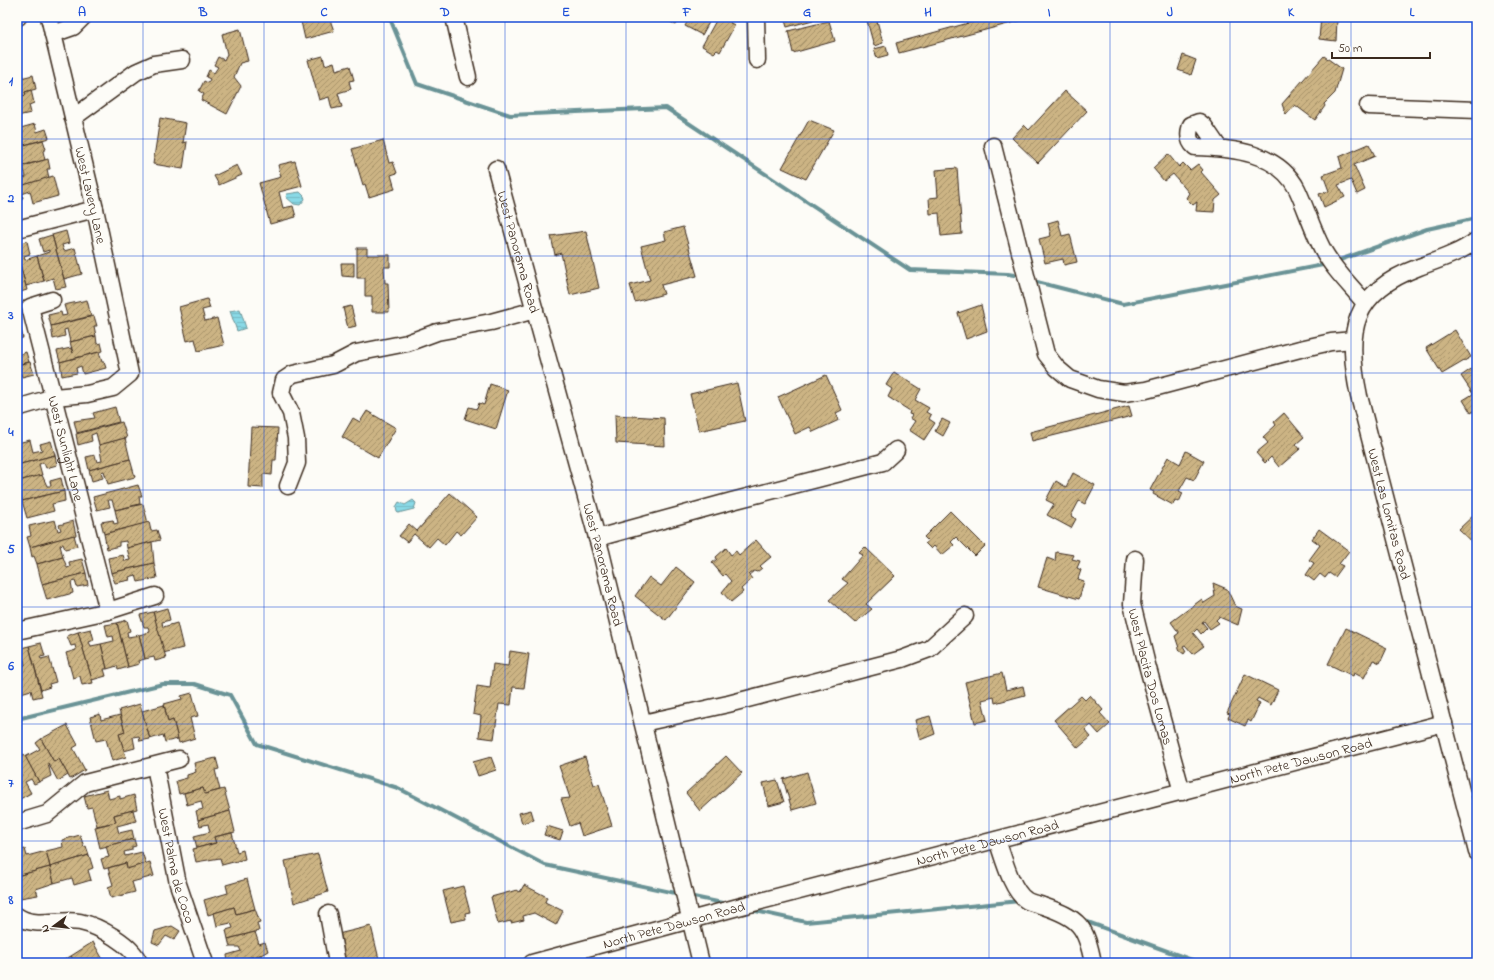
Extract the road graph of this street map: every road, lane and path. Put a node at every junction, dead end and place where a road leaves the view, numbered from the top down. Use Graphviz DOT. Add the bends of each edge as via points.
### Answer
graph roads {
  1 [pos="49,17"];
  2 [pos="83,17"];
  3 [pos="454,17"];
  4 [pos="756,17"];
  5 [pos="53,34"];
  6 [pos="182,60"];
  7 [pos="757,60"];
  8 [pos="468,78"];
  9 [pos="1368,106"];
  10 [pos="1477,110"];
  11 [pos="73,118"];
  12 [pos="993,146"];
  13 [pos="1219,148"];
  14 [pos="496,169"];
  15 [pos="95,209"];
  16 [pos="17,229"];
  17 [pos="1477,240"];
  18 [pos="52,300"];
  19 [pos="1365,303"];
  20 [pos="535,310"];
  21 [pos="1354,340"];
  22 [pos="54,397"];
  23 [pos="17,408"];
  24 [pos="896,450"];
  25 [pos="288,486"];
  26 [pos="597,538"];
  27 [pos="1135,559"];
  28 [pos="155,596"];
  29 [pos="108,611"];
  30 [pos="965,616"];
  31 [pos="17,631"];
  32 [pos="643,723"];
  33 [pos="1444,723"];
  34 [pos="179,759"];
  35 [pos="155,766"];
  36 [pos="1182,792"];
  37 [pos="17,823"];
  38 [pos="997,840"];
  39 [pos="1477,852"];
  40 [pos="328,914"];
  41 [pos="17,916"];
  42 [pos="691,919"];
  43 [pos="139,963"];
  44 [pos="205,963"];
  45 [pos="337,963"];
  46 [pos="532,963"];
  47 [pos="701,963"];
  48 [pos="1093,963"];
  1 -- 5 [label="street, West Lavery Lane"];
  2 -- 5 [label="street" via="73,27"];
  3 -- 8 [label="street"];
  4 -- 7 [label="street"];
  5 -- 11 [label="street, West Lavery Lane"];
  6 -- 11 [label="street" via="154,64 136,72"];
  9 -- 10 [label="street"];
  11 -- 15 [label="street, West Lavery Lane"];
  12 -- 21 [label="street" via="1046,354 1057,368 1070,378 1098,389 1124,393 1153,388 1300,349"];
  13 -- 19 [label="street" via="1240,151 1267,160 1285,172 1297,188 1322,249"];
  14 -- 20 [label="street, West Panorama Road"];
  15 -- 16 [label="street"];
  15 -- 22 [label="street, West Lavery Lane" via="130,374 113,388 87,394"];
  17 -- 19 [label="street, West Las Lomitas Road" via="1462,250 1398,275 1384,283"];
  18 -- 22 [label="street, West Sunlight Lane" via="30,307"];
  19 -- 21 [label="street, West Las Lomitas Road" via="1356,322"];
  20 -- 25 [label="street" via="491,322 437,332 408,344 356,353 334,365 293,374 284,380 281,393 291,413 297,463"];
  20 -- 26 [label="street, West Panorama Road"];
  21 -- 33 [label="street, West Las Lomitas Road" via="1353,369 1359,396"];
  22 -- 23 [label="street"];
  22 -- 29 [label="street, West Sunlight Lane"];
  24 -- 26 [label="street" via="883,462"];
  26 -- 32 [label="street, West Panorama Road"];
  27 -- 36 [label="street, West Placita Dos Lomas" via="1132,604"];
  28 -- 29 [label="street"];
  29 -- 31 [label="street"];
  30 -- 32 [label="street" via="929,648 902,659"];
  32 -- 42 [label="street, West Panorama Road"];
  33 -- 36 [label="street, North Pete Dawson Road"];
  33 -- 39 [label="street, West Las Lomitas Road"];
  34 -- 35 [label="street"];
  35 -- 37 [label="street" via="85,783 47,814"];
  35 -- 44 [label="street, West Palma de Coco" via="178,884"];
  36 -- 38 [label="street, North Pete Dawson Road"];
  38 -- 42 [label="street, North Pete Dawson Road"];
  38 -- 48 [label="street" via="1011,879 1020,895 1026,901 1073,918 1084,929"];
  40 -- 45 [label="street"];
  41 -- 43 [label="street" via="40,923 80,922 115,936 138,958"];
  42 -- 46 [label="street, North Pete Dawson Road"];
  42 -- 47 [label="street, West Panorama Road"];
}
